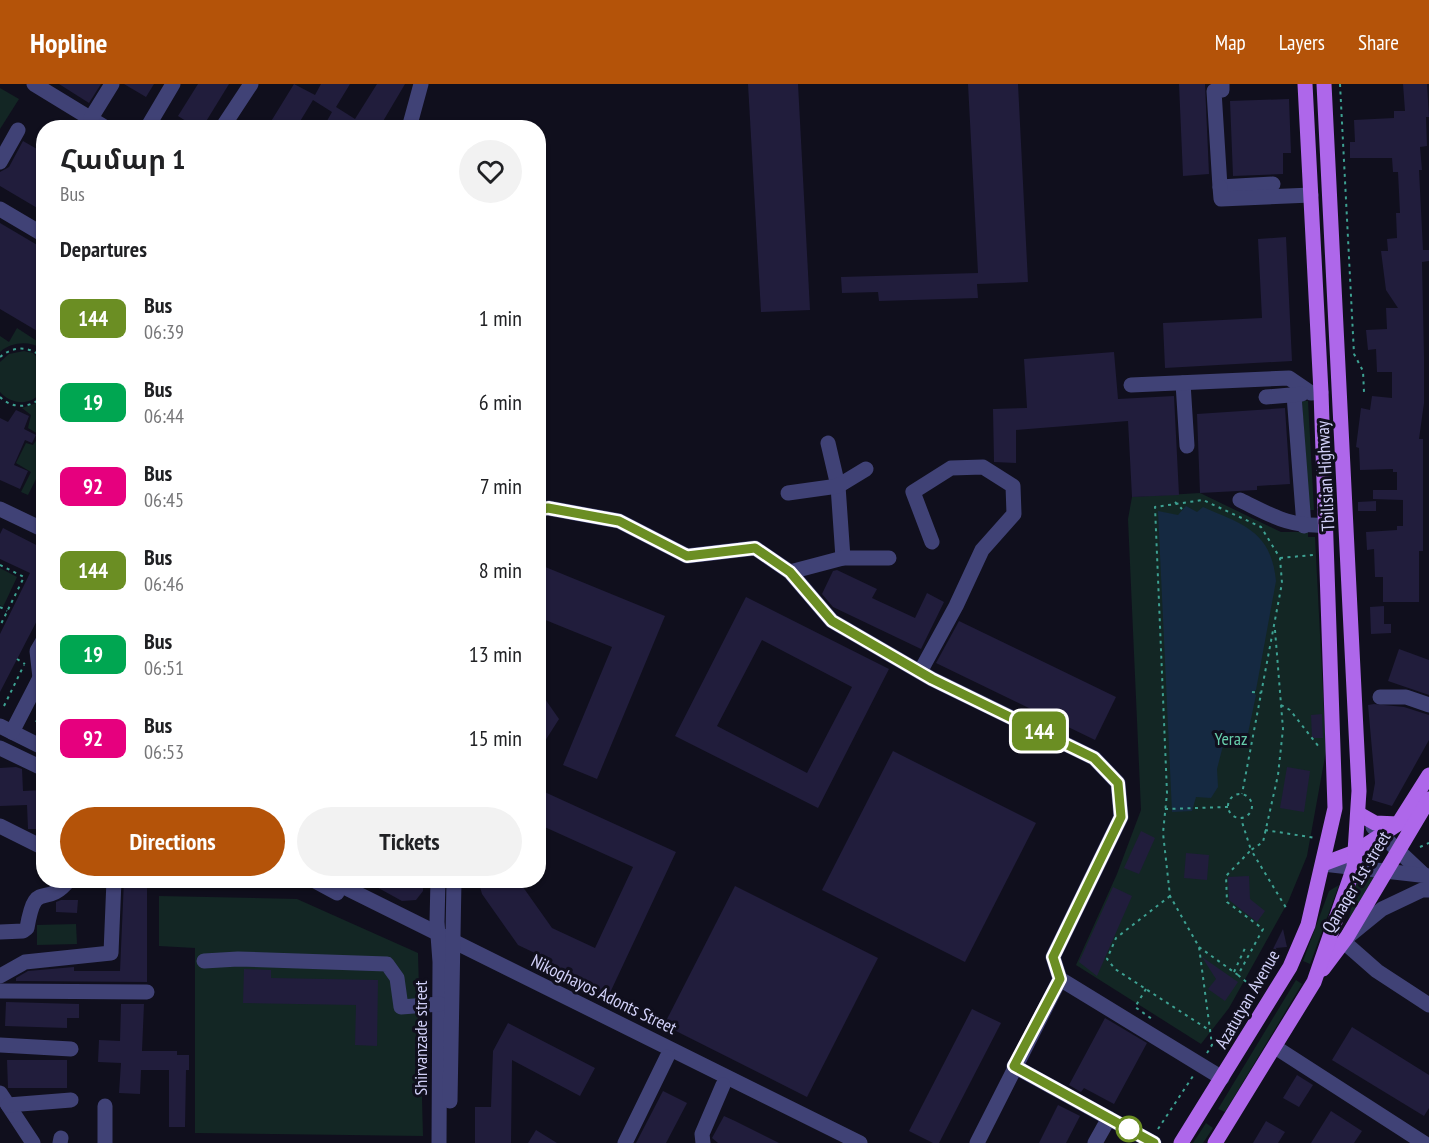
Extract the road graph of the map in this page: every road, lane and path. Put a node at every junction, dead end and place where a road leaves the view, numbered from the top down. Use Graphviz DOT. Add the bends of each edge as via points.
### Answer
graph roads {
  1 [pos="34,84"];
  2 [pos="112,84"];
  3 [pos="173,84"];
  4 [pos="251,84"];
  5 [pos="420,84"];
  6 [pos="1222,84"];
  7 [pos="1305,84"];
  8 [pos="1324,84"];
  9 [pos="1340,84"];
  10 [pos="91,118"];
  11 [pos="94,120"];
  12 [pos="152,120"];
  13 [pos="227,120"];
  14 [pos="411,120"];
  15 [pos="18,130"];
  16 [pos="0,162"];
  17 [pos="1273,184"];
  18 [pos="1220,187"];
  19 [pos="1311,195"];
  20 [pos="0,208"];
  21 [pos="36,230"];
  22 [pos="36,353"];
  23 [pos="0,357"];
  24 [pos="1183,383"];
  25 [pos="1131,385"];
  26 [pos="1341,391"];
  27 [pos="1364,392"];
  28 [pos="1316,393"];
  29 [pos="1294,395"];
  30 [pos="0,397"];
  31 [pos="1266,397"];
  32 [pos="36,401"];
  33 [pos="828,443"];
  34 [pos="1187,446"];
  35 [pos="866,470"];
  36 [pos="838,486"];
  37 [pos="788,493"];
  38 [pos="1240,500"];
  39 [pos="1175,502"];
  40 [pos="546,508"];
  41 [pos="0,509"];
  42 [pos="1182,509"];
  43 [pos="1326,519"];
  44 [pos="1303,520"];
  45 [pos="36,526"];
  46 [pos="932,542"];
  47 [pos="1319,555"];
  48 [pos="843,558"];
  49 [pos="889,558"];
  50 [pos="1280,558"];
  51 [pos="0,565"];
  52 [pos="790,572"];
  53 [pos="0,608"];
  54 [pos="7,611"];
  55 [pos="1275,624"];
  56 [pos="0,626"];
  57 [pos="17,660"];
  58 [pos="920,672"];
  59 [pos="36,684"];
  60 [pos="1252,692"];
  61 [pos="1261,693"];
  62 [pos="1380,697"];
  63 [pos="1281,705"];
  64 [pos="1429,705"];
  65 [pos="2,713"];
  66 [pos="9,728"];
  67 [pos="36,738"];
  68 [pos="36,743"];
  69 [pos="0,748"];
  70 [pos="1319,748"];
  71 [pos="36,765"];
  72 [pos="1429,776"];
  73 [pos="1242,794"];
  74 [pos="1429,799"];
  75 [pos="1228,807"];
  76 [pos="1167,809"];
  77 [pos="1359,814"];
  78 [pos="1241,819"];
  79 [pos="0,826"];
  80 [pos="1403,829"];
  81 [pos="1265,830"];
  82 [pos="1382,836"];
  83 [pos="1317,838"];
  84 [pos="1429,843"];
  85 [pos="36,844"];
  86 [pos="1420,847"];
  87 [pos="1251,850"];
  88 [pos="1398,850"];
  89 [pos="1354,860"];
  90 [pos="1323,864"];
  91 [pos="1385,871"];
  92 [pos="1423,873"];
  93 [pos="63,888"];
  94 [pos="113,888"];
  95 [pos="330,888"];
  96 [pos="345,888"];
  97 [pos="439,888"];
  98 [pos="453,888"];
  99 [pos="1429,890"];
  100 [pos="1170,896"];
  101 [pos="1288,911"];
  102 [pos="0,932"];
  103 [pos="1346,940"];
  104 [pos="446,942"];
  105 [pos="1246,946"];
  106 [pos="1198,947"];
  107 [pos="204,962"];
  108 [pos="1290,967"];
  109 [pos="1234,972"];
  110 [pos="1238,975"];
  111 [pos="0,976"];
  112 [pos="1060,979"];
  113 [pos="1314,982"];
  114 [pos="1250,984"];
  115 [pos="1146,989"];
  116 [pos="0,991"];
  117 [pos="147,992"];
  118 [pos="440,1004"];
  119 [pos="1429,1005"];
  120 [pos="1153,1018"];
  121 [pos="1210,1030"];
  122 [pos="0,1045"];
  123 [pos="1275,1047"];
  124 [pos="71,1049"];
  125 [pos="667,1057"];
  126 [pos="1200,1064"];
  127 [pos="1014,1066"];
  128 [pos="1222,1078"];
  129 [pos="723,1085"];
  130 [pos="4,1099"];
  131 [pos="71,1100"];
  132 [pos="105,1106"];
  133 [pos="1204,1108"];
  134 [pos="1109,1118"];
  135 [pos="1228,1124"];
  136 [pos="1152,1142"];
  137 [pos="33,1143"];
  138 [pos="105,1143"];
  139 [pos="439,1143"];
  140 [pos="449,1143"];
  141 [pos="625,1143"];
  142 [pos="703,1143"];
  143 [pos="840,1143"];
  144 [pos="860,1143"];
  145 [pos="976,1143"];
  146 [pos="1095,1143"];
  147 [pos="1181,1143"];
  148 [pos="1215,1143"];
  149 [pos="1424,1143"];
  1 -- 10 [label="street"];
  2 -- 10 [label="street"];
  3 -- 12 [label="street"];
  4 -- 13 [label="street"];
  5 -- 14 [label="street"];
  6 -- 18 [label="street" via="1222,90 1214,91"];
  7 -- 19 [label="main road, Tbilisian Highway"];
  8 -- 26 [label="main road, Tbilisian Highway"];
  9 -- 27 [label="path" via="1354,354 1363,371"];
  10 -- 11 [label="street"];
  15 -- 16 [label="street"];
  17 -- 18 [label="street"];
  18 -- 19 [label="street" via="1221,200"];
  19 -- 28 [label="main road, Tbilisian Highway"];
  20 -- 21 [label="street"];
  22 -- 23 [label="path" via="15,348"];
  24 -- 25 [label="street"];
  24 -- 28 [label="street" via="1289,378"];
  24 -- 34 [label="street"];
  26 -- 28 [label="main road"];
  26 -- 77 [label="main road, Tbilisian Highway"];
  28 -- 29 [label="street"];
  28 -- 43 [label="main road, Tbilisian Highway"];
  29 -- 31 [label="street"];
  29 -- 44 [label="street"];
  30 -- 32 [label="path" via="11,405"];
  33 -- 36 [label="street"];
  35 -- 36 [label="street"];
  36 -- 37 [label="street"];
  36 -- 48 [label="street"];
  38 -- 44 [label="street" via="1285,522"];
  39 -- 42 [label="path"];
  39 -- 50 [label="path" via="1203,500 1261,527"];
  39 -- 76 [label="path" via="1155,507"];
  40 -- 52 [label="street" via="619,521 687,556 755,548"];
  41 -- 45 [label="street"];
  43 -- 44 [label="street"];
  43 -- 90 [label="main road, Tbilisian Highway" via="1336,792"];
  46 -- 58 [label="street" via="914,492 951,468 983,467 1013,486 1014,514 982,550"];
  47 -- 50 [label="path"];
  48 -- 49 [label="street"];
  48 -- 52 [label="street"];
  50 -- 55 [label="path" via="1282,583"];
  51 -- 54 [label="path" via="24,577"];
  52 -- 58 [label="street" via="832,621"];
  53 -- 54 [label="path"];
  54 -- 56 [label="path"];
  55 -- 61 [label="path"];
  55 -- 63 [label="path"];
  57 -- 65 [label="path" via="25,664"];
  58 -- 112 [label="street" via="1094,758 1118,783 1121,817 1053,957"];
  59 -- 66 [label="street"];
  60 -- 61 [label="path"];
  61 -- 73 [label="path"];
  62 -- 64 [label="street" via="1406,697"];
  63 -- 70 [label="path" via="1290,710"];
  63 -- 81 [label="path" via="1283,729 1278,775"];
  65 -- 66 [label="street"];
  66 -- 67 [label="street"];
  66 -- 68 [label="street"];
  69 -- 71 [label="street"];
  72 -- 80 [label="main road, Qanaqer 1st street"];
  73 -- 75 [label="path" via="1232,797"];
  73 -- 78 [label="path" via="1250,798 1253,807"];
  74 -- 80 [label="main road, Qanaqer 1st street"];
  75 -- 76 [label="path"];
  75 -- 78 [label="path" via="1234,817"];
  76 -- 100 [label="path" via="1163,833"];
  77 -- 80 [label="main road, Qanaqer 1st street" via="1375,823"];
  77 -- 82 [label="street"];
  77 -- 89 [label="main road, Tbilisian Highway"];
  78 -- 87 [label="path"];
  79 -- 85 [label="street"];
  80 -- 82 [label="main road, Qanaqer 1st street"];
  80 -- 88 [label="main road, Qanaqer 1st street"];
  80 -- 92 [label="street" via="1408,849"];
  81 -- 83 [label="path"];
  81 -- 87 [label="path" via="1263,842"];
  82 -- 88 [label="street"];
  82 -- 89 [label="main road, Qanaqer 1st street"];
  84 -- 86 [label="path"];
  87 -- 101 [label="path"];
  87 -- 110 [label="path" via="1227,876 1227,902 1263,929"];
  88 -- 91 [label="main road, Qanaqer 1st street"];
  88 -- 92 [label="street"];
  89 -- 90 [label="main road, Qanaqer 1st street"];
  89 -- 91 [label="street"];
  89 -- 113 [label="main road"];
  90 -- 108 [label="main road, Azatutyan Avenue" via="1308,925"];
  91 -- 92 [label="street"];
  91 -- 103 [label="main road, Qanaqer 1st street"];
  93 -- 102 [label="street" via="37,896 23,931"];
  94 -- 111 [label="street" via="111,953 25,962"];
  95 -- 104 [label="street, Nikoghayos Adonts Street"];
  96 -- 104 [label="street, Nikoghayos Adonts Street"];
  97 -- 104 [label="street"];
  98 -- 104 [label="street"];
  99 -- 103 [label="street" via="1383,909"];
  100 -- 106 [label="path"];
  100 -- 115 [label="path" via="1116,938 1107,958 1115,969"];
  103 -- 113 [label="main road, Qanaqer 1st street"];
  103 -- 119 [label="street" via="1377,971"];
  104 -- 118 [label="street, Shirvanzade street"];
  104 -- 125 [label="street, Nikoghayos Adonts Street"];
  104 -- 140 [label="street, Shirvanzade street"];
  104 -- 144 [label="street, Nikoghayos Adonts Street"];
  105 -- 109 [label="path"];
  106 -- 109 [label="path"];
  106 -- 121 [label="path"];
  107 -- 118 [label="street" via="238,958 387,964 397,978 401,1007"];
  108 -- 113 [label="main road"];
  108 -- 128 [label="main road, Azatutyan Avenue"];
  109 -- 110 [label="path"];
  110 -- 114 [label="path"];
  112 -- 126 [label="street"];
  112 -- 127 [label="street"];
  113 -- 123 [label="main road"];
  115 -- 120 [label="path" via="1135,1007"];
  115 -- 121 [label="path"];
  116 -- 117 [label="street"];
  118 -- 139 [label="street, Shirvanzade street"];
  121 -- 126 [label="path" via="1212,1046"];
  122 -- 124 [label="street"];
  123 -- 135 [label="main road"];
  123 -- 149 [label="street"];
  125 -- 129 [label="street, Nikoghayos Adonts Street"];
  125 -- 141 [label="street"];
  126 -- 128 [label="street"];
  126 -- 136 [label="path"];
  127 -- 134 [label="street"];
  127 -- 145 [label="street"];
  128 -- 133 [label="main road, Azatutyan Avenue"];
  129 -- 142 [label="street" via="702,1134"];
  129 -- 143 [label="street, Nikoghayos Adonts Street"];
  130 -- 131 [label="street"];
  130 -- 137 [label="street"];
  132 -- 138 [label="street"];
  133 -- 135 [label="main road"];
  133 -- 147 [label="main road, Azatutyan Avenue"];
  134 -- 136 [label="street"];
  134 -- 146 [label="street"];
  135 -- 148 [label="main road"];
}
